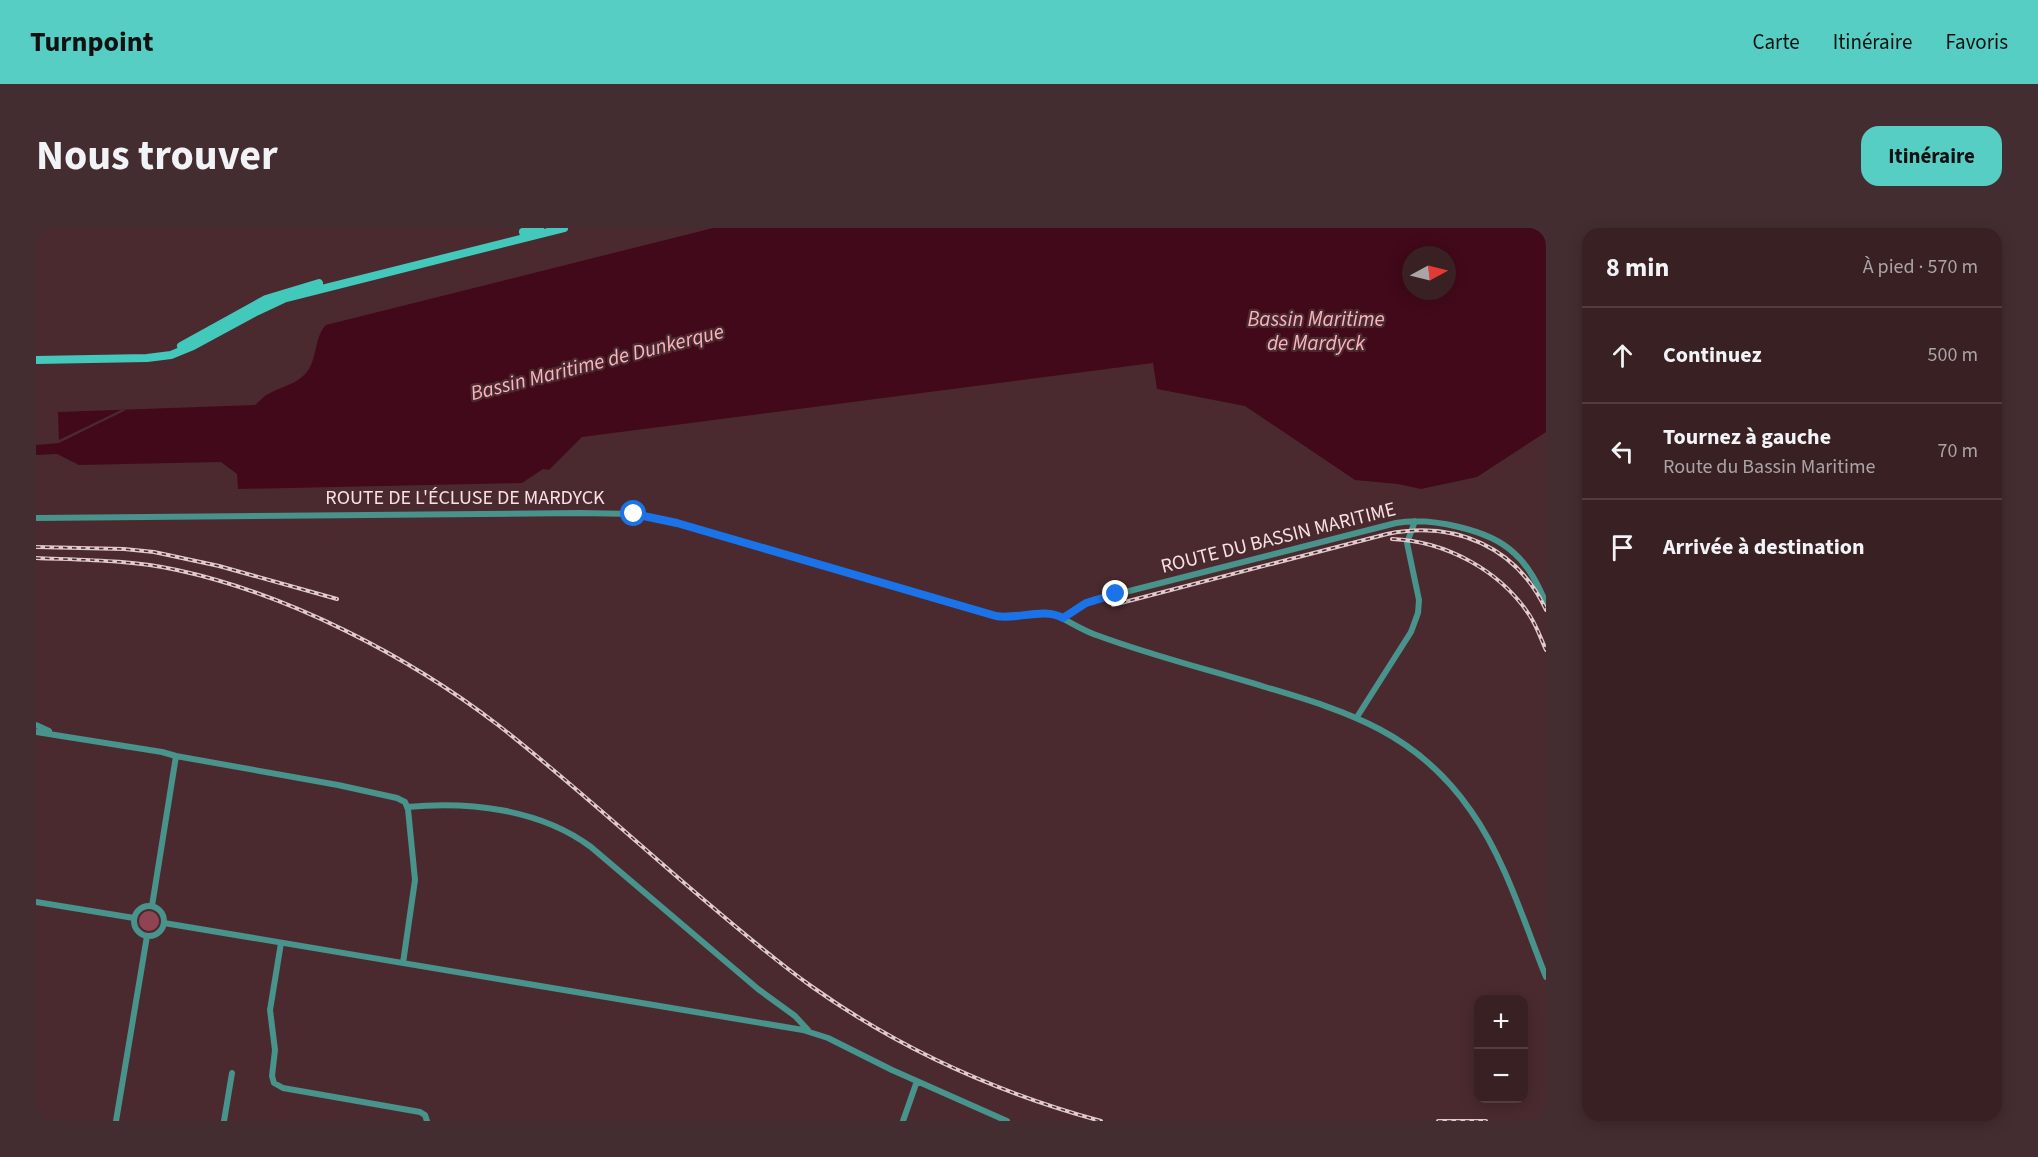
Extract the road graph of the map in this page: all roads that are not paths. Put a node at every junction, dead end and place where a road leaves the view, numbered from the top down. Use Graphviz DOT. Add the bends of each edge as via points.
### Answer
graph roads {
  1 [pos="540,228"];
  2 [pos="564,228"];
  3 [pos="128,358"];
  4 [pos="36,360"];
  5 [pos="36,518"];
  6 [pos="1415,521"];
  7 [pos="1546,603"];
  8 [pos="1063,618"];
  9 [pos="1357,717"];
  10 [pos="36,724"];
  11 [pos="36,732"];
  12 [pos="58,734"];
  13 [pos="176,756"];
  14 [pos="407,807"];
  15 [pos="36,902"];
  16 [pos="152,906"];
  17 [pos="134,918"];
  18 [pos="164,923"];
  19 [pos="147,936"];
  20 [pos="281,943"];
  21 [pos="403,963"];
  22 [pos="1546,976"];
  23 [pos="809,1031"];
  24 [pos="232,1072"];
  25 [pos="917,1081"];
  26 [pos="116,1121"];
  27 [pos="224,1121"];
  28 [pos="427,1121"];
  29 [pos="903,1121"];
  30 [pos="1007,1121"];
  1 -- 3 [label="main road" via="284,292 176,348"];
  2 -- 3 [label="main road" via="286,298 183,351 162,357"];
  3 -- 4 [label="main road"];
  5 -- 8 [label="street, ROUTE DE L'ÉCLUSE DE MARDYCK" via="634,514 688,526 991,615 1011,618 1050,613"];
  6 -- 7 [label="street, ROUTE DU BASSIN MARITIME" via="1460,528 1506,546 1526,567"];
  6 -- 8 [label="street, ROUTE DU BASSIN MARITIME" via="1094,600"];
  6 -- 9 [label="street" via="1407,546 1419,596 1417,617"];
  8 -- 9 [label="street, ROUTE DE L'ÉCLUSE DE MARDYCK" via="1103,638"];
  9 -- 22 [label="street, ROUTE DE L'ÉCLUSE DE MARDYCK" via="1417,753 1469,807 1495,852"];
  10 -- 12 [label="street"];
  11 -- 12 [label="street"];
  12 -- 13 [label="street"];
  13 -- 14 [label="street" via="399,798"];
  13 -- 16 [label="street"];
  14 -- 21 [label="street" via="415,880"];
  14 -- 23 [label="street" via="471,806 530,817 565,830 591,847"];
  15 -- 17 [label="street"];
  16 -- 17 [label="street" via="141,908"];
  16 -- 18 [label="street" via="161,912"];
  17 -- 19 [label="street" via="137,931"];
  18 -- 19 [label="street" via="159,932"];
  18 -- 20 [label="street"];
  19 -- 26 [label="street"];
  20 -- 21 [label="street"];
  20 -- 28 [label="street" via="270,1007 274,1083 283,1088 420,1112"];
  21 -- 23 [label="street"];
  23 -- 25 [label="street"];
  24 -- 27 [label="street"];
  25 -- 29 [label="street"];
  25 -- 30 [label="street"];
}
